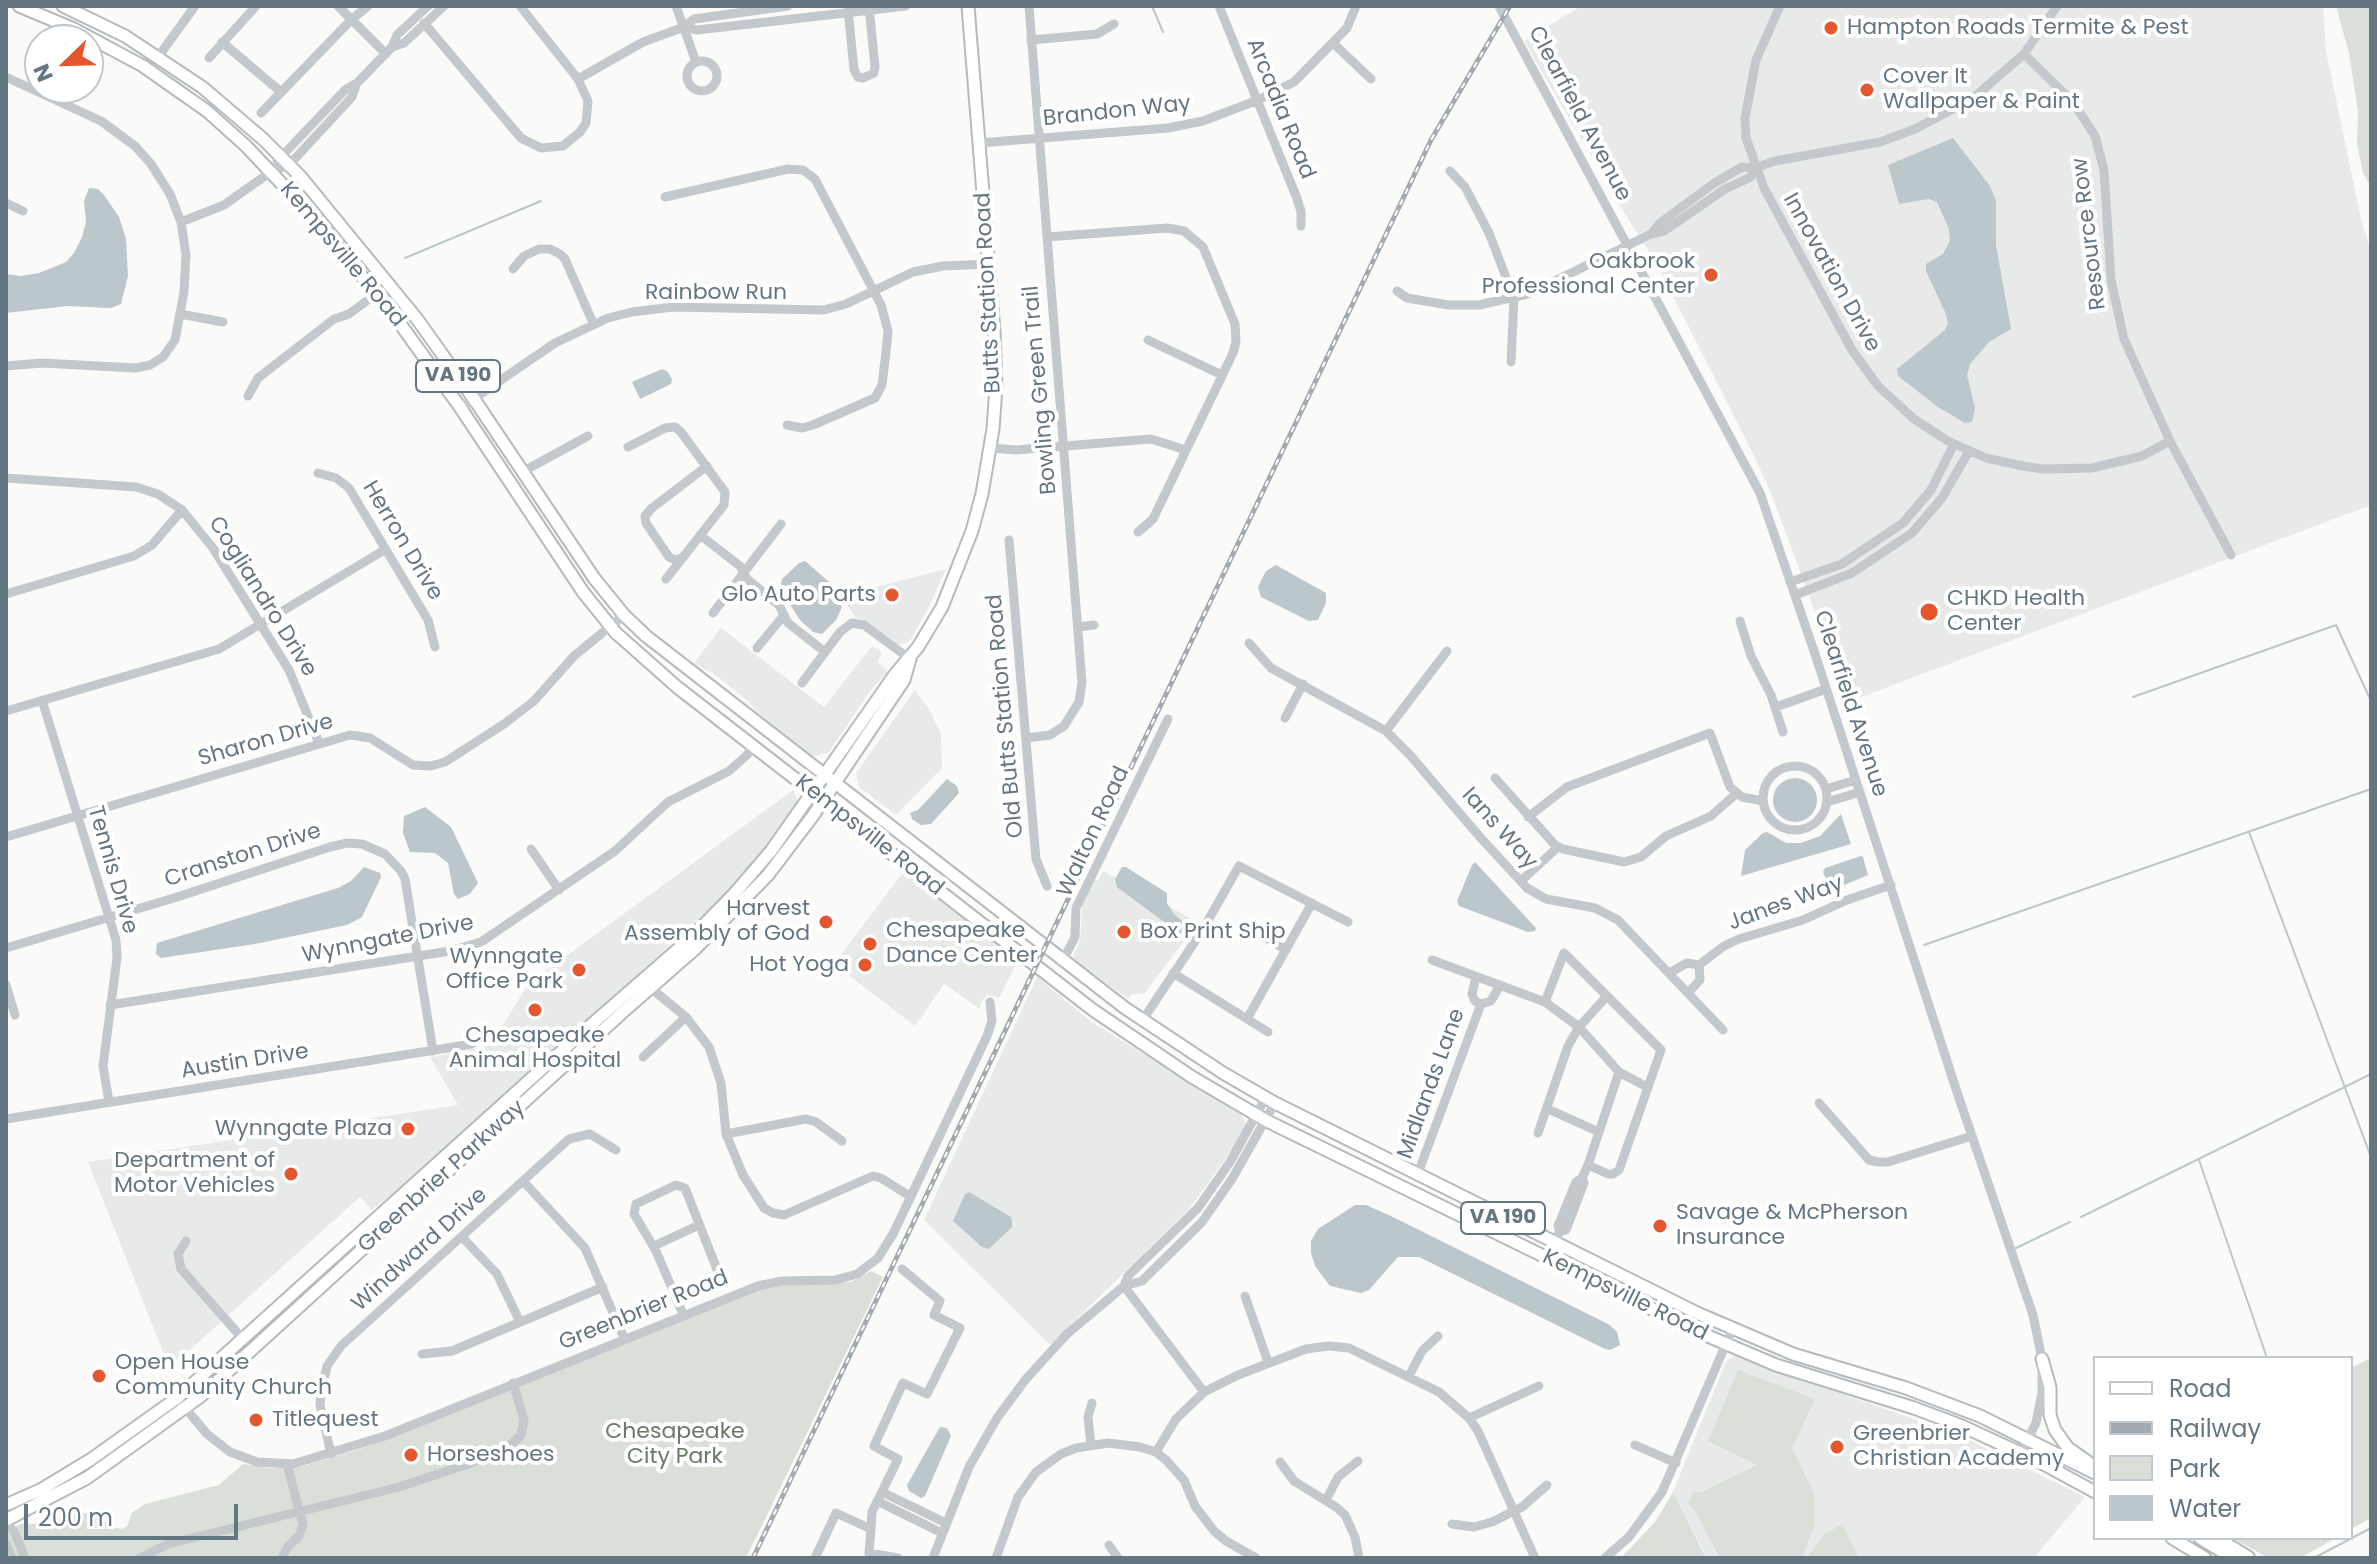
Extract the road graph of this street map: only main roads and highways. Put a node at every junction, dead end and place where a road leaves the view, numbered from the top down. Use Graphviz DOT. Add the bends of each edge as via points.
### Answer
graph roads {
  1 [pos="19,6"];
  2 [pos="63,6"];
  3 [pos="968,6"];
  4 [pos="910,659"];
  5 [pos="824,776"];
  6 [pos="835,785"];
  7 [pos="812,792"];
  8 [pos="824,801"];
  9 [pos="646,984"];
  10 [pos="2042,1359"];
  11 [pos="181,1403"];
  12 [pos="2093,1468"];
  13 [pos="2093,1469"];
  14 [pos="2093,1491"];
  15 [pos="6,1505"];
  16 [pos="6,1522"];
  17 [pos="2178,1540"];
  18 [pos="2211,1550"];
  19 [pos="2233,1558"];
  20 [pos="2247,1558"];
  1 -- 7 [label="main road, Kempsville Road / VA 190" via="97,40 164,80 272,171 376,294 610,627 656,670"];
  2 -- 5 [label="main road, Kempsville Road / VA 190" via="158,57 223,103 284,160 377,268 624,615"];
  3 -- 4 [label="main road, Butts Station Road" via="996,367 990,448 962,558 942,607"];
  4 -- 5 [label="main road, Butts Station Road"];
  4 -- 6 [label="main road, Butts Station Road" via="904,680"];
  5 -- 6 [label="main road, Kempsville Road / VA 190"];
  5 -- 7 [label="main road, Greenbrier Parkway"];
  6 -- 8 [label="main road, Greenbrier Parkway"];
  6 -- 13 [label="main road, Kempsville Road / VA 190" via="1142,1021 1271,1100 1732,1330 1943,1401"];
  7 -- 8 [label="main road, Kempsville Road / VA 190"];
  7 -- 9 [label="main road, Greenbrier Parkway" via="734,894"];
  8 -- 9 [label="main road, Greenbrier Parkway" via="768,875 696,948"];
  8 -- 14 [label="main road, Kempsville Road / VA 190" via="1093,1010 1262,1118 1726,1345 1939,1417"];
  9 -- 11 [label="main road, Greenbrier Parkway" via="517,1110"];
  9 -- 11 [label="main road, Greenbrier Parkway" via="242,1338"];
  10 -- 12 [label="main road" via="2055,1429"];
  11 -- 15 [label="main road, Greenbrier Parkway"];
  11 -- 16 [label="main road, Greenbrier Parkway" via="87,1478"];
  17 -- 18 [label="main road"];
  18 -- 19 [label="main road"];
  18 -- 20 [label="highway"];
}
